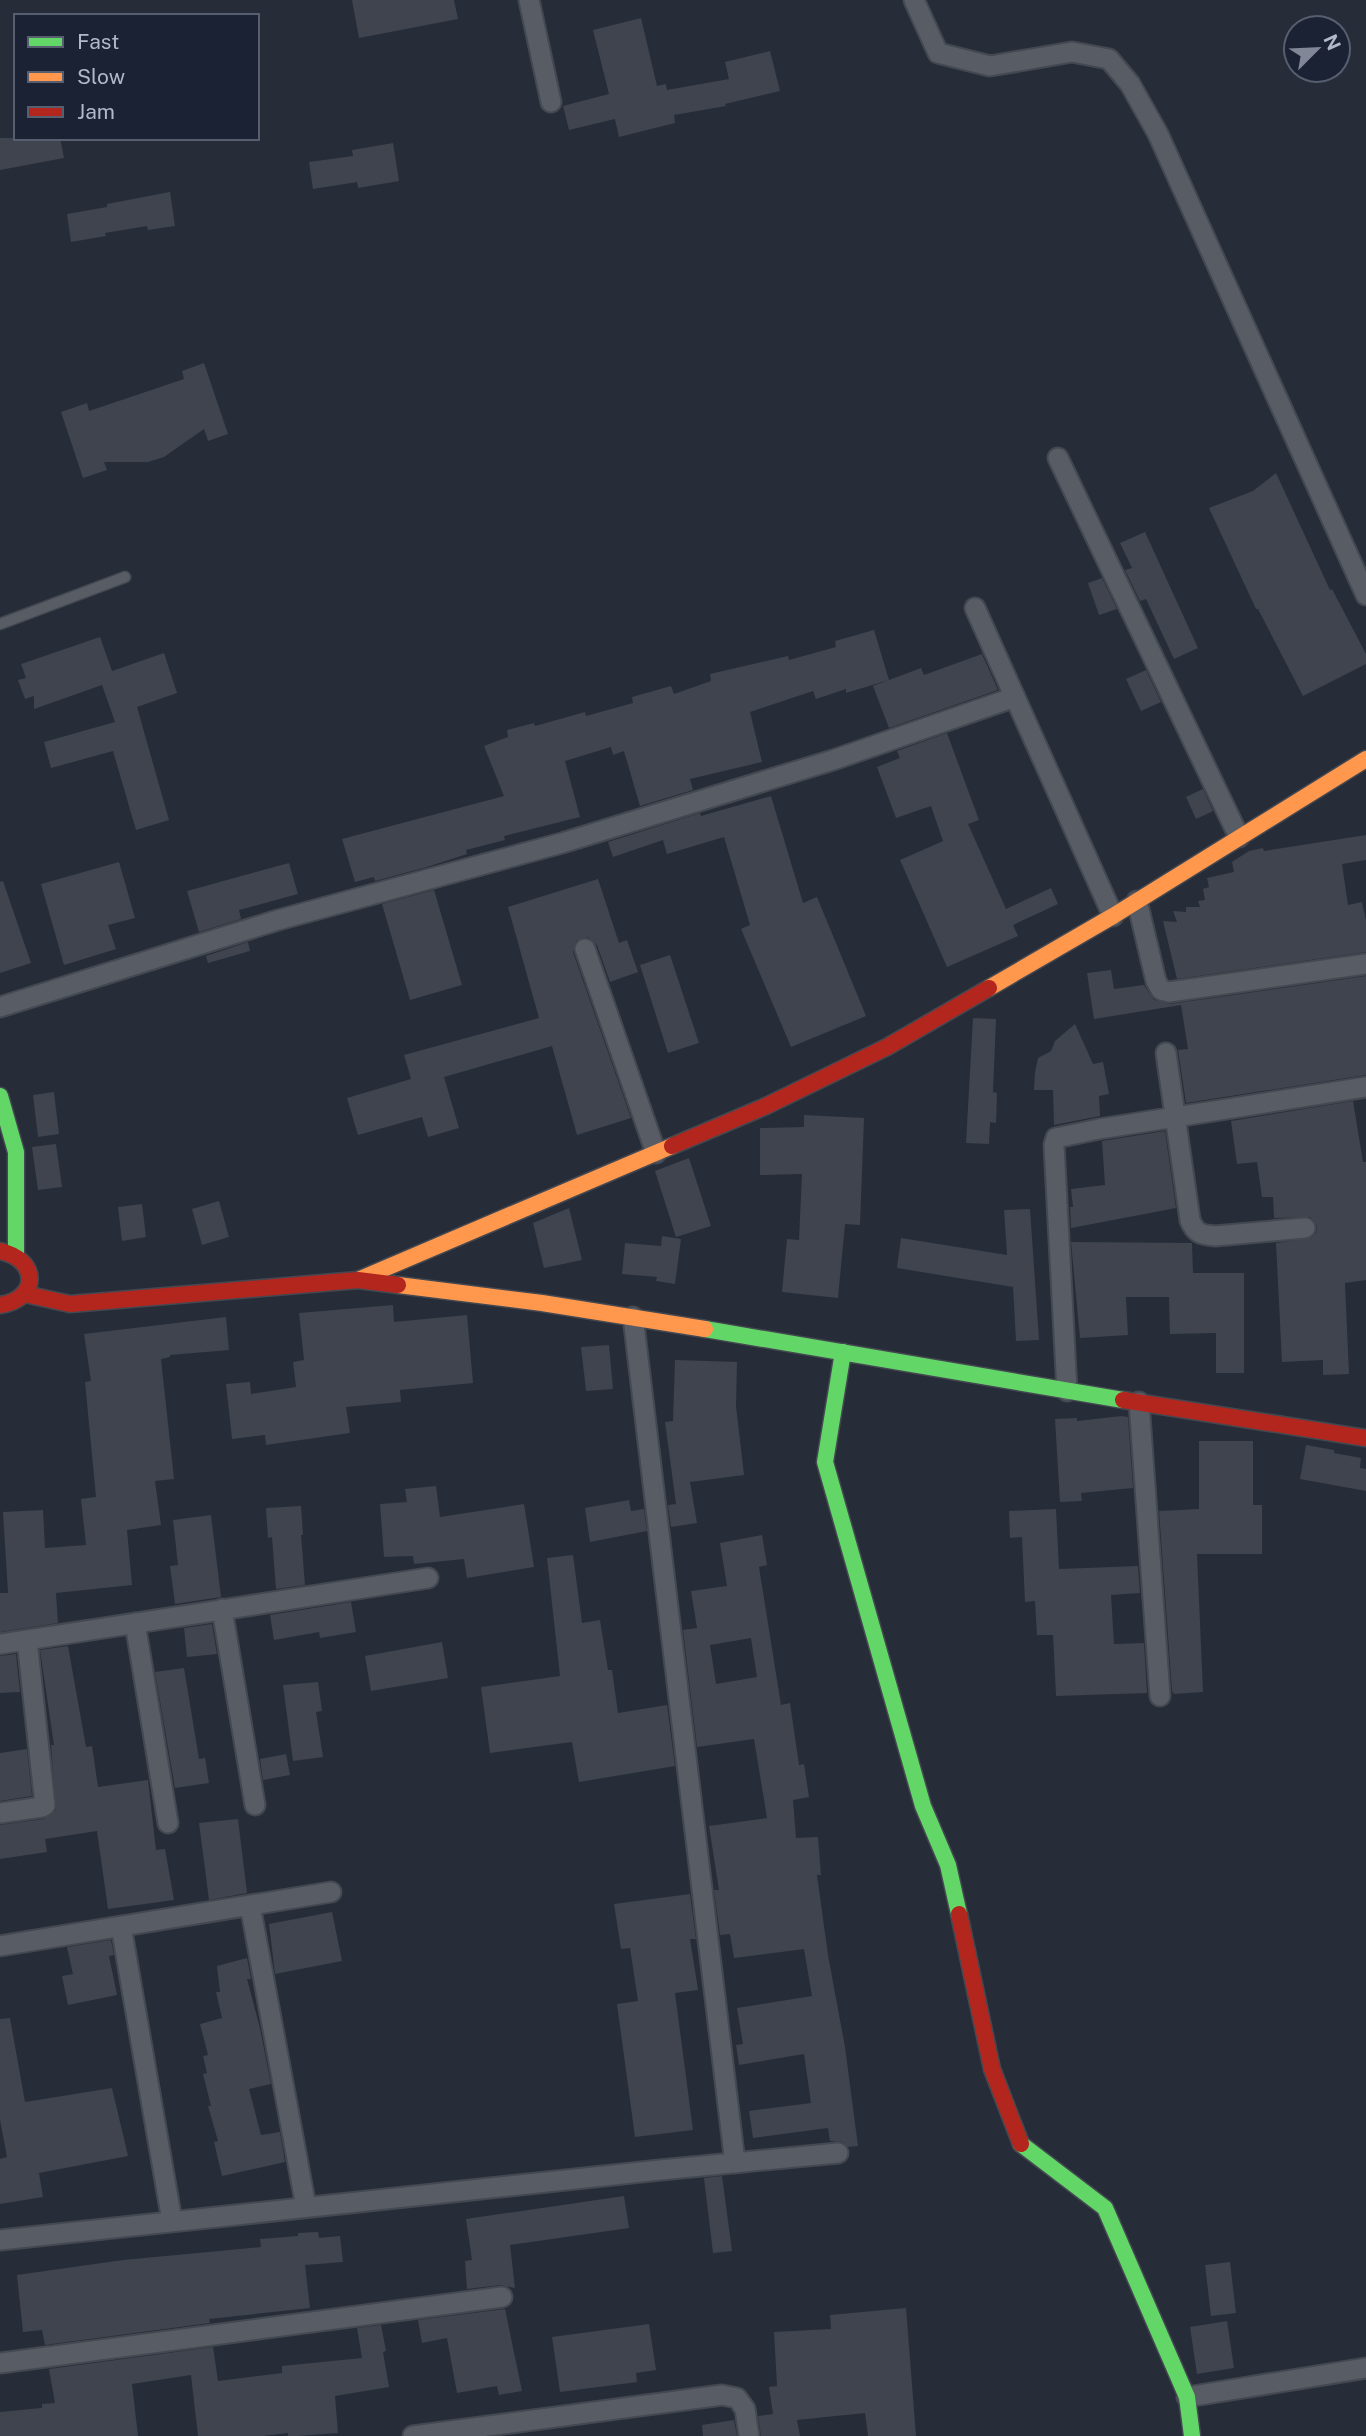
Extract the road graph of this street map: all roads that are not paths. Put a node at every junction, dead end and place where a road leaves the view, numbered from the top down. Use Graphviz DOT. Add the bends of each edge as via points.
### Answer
graph roads {
  1 [pos="529,0"];
  2 [pos="914,0"];
  3 [pos="551,102"];
  4 [pos="1058,458"];
  5 [pos="125,577"];
  6 [pos="1366,595"];
  7 [pos="975,608"];
  8 [pos="0,624"];
  9 [pos="1015,697"];
  10 [pos="1366,759"];
  11 [pos="1239,837"];
  12 [pos="1137,901"];
  13 [pos="1113,916"];
  14 [pos="585,949"];
  15 [pos="1366,964"];
  16 [pos="0,1007"];
  17 [pos="1166,1053"];
  18 [pos="1366,1087"];
  19 [pos="0,1096"];
  20 [pos="1175,1117"];
  21 [pos="656,1153"];
  22 [pos="1305,1228"];
  23 [pos="8,1253"];
  24 [pos="358,1280"];
  25 [pos="25,1294"];
  26 [pos="0,1305"];
  27 [pos="633,1317"];
  28 [pos="843,1352"];
  29 [pos="1067,1391"];
  30 [pos="1139,1402"];
  31 [pos="1366,1438"];
  32 [pos="428,1578"];
  33 [pos="222,1609"];
  34 [pos="135,1623"];
  35 [pos="26,1640"];
  36 [pos="0,1644"];
  37 [pos="1160,1696"];
  38 [pos="255,1805"];
  39 [pos="0,1813"];
  40 [pos="168,1823"];
  41 [pos="331,1892"];
  42 [pos="250,1905"];
  43 [pos="121,1926"];
  44 [pos="0,1946"];
  45 [pos="838,2153"];
  46 [pos="735,2163"];
  47 [pos="306,2207"];
  48 [pos="172,2221"];
  49 [pos="0,2240"];
  50 [pos="502,2297"];
  51 [pos="0,2363"];
  52 [pos="1366,2368"];
  53 [pos="1187,2397"];
  54 [pos="413,2436"];
  55 [pos="749,2436"];
  56 [pos="1192,2436"];
  1 -- 3 [label="street"];
  2 -- 6 [label="street" via="939,53 990,66 1072,52 1109,59 1130,83 1158,134"];
  4 -- 11 [label="street"];
  5 -- 8 [label="lane"];
  7 -- 9 [label="street"];
  9 -- 13 [label="street"];
  9 -- 16 [label="street" via="833,760 562,844 278,920"];
  10 -- 11 [label="street"];
  11 -- 12 [label="street"];
  12 -- 13 [label="street"];
  12 -- 15 [label="street" via="1161,990"];
  13 -- 21 [label="street" via="887,1047"];
  14 -- 21 [label="street"];
  17 -- 20 [label="street"];
  18 -- 20 [label="street"];
  19 -- 23 [label="street" via="16,1152"];
  20 -- 22 [label="street" via="1194,1229 1215,1236"];
  20 -- 29 [label="street" via="1056,1138"];
  21 -- 24 [label="street"];
  23 -- 25 [label="street" via="29,1269"];
  24 -- 25 [label="street" via="69,1304"];
  24 -- 27 [label="street"];
  25 -- 26 [label="street" via="12,1304"];
  27 -- 28 [label="street"];
  27 -- 46 [label="street"];
  28 -- 29 [label="street"];
  28 -- 53 [label="street" via="825,1462 923,1806 948,1865 992,2069 1022,2146 1105,2208"];
  29 -- 30 [label="street"];
  30 -- 31 [label="street"];
  30 -- 37 [label="street"];
  32 -- 33 [label="street"];
  33 -- 34 [label="street"];
  33 -- 38 [label="street"];
  34 -- 35 [label="street"];
  34 -- 40 [label="street"];
  35 -- 36 [label="street"];
  35 -- 39 [label="street" via="45,1805"];
  41 -- 42 [label="street"];
  42 -- 43 [label="street"];
  42 -- 47 [label="street"];
  43 -- 44 [label="street"];
  43 -- 48 [label="street"];
  45 -- 46 [label="street"];
  46 -- 47 [label="street"];
  47 -- 48 [label="street"];
  48 -- 49 [label="street"];
  50 -- 51 [label="street"];
  52 -- 53 [label="street"];
  53 -- 56 [label="street"];
  54 -- 55 [label="street" via="722,2395 737,2398 745,2409"];
}
